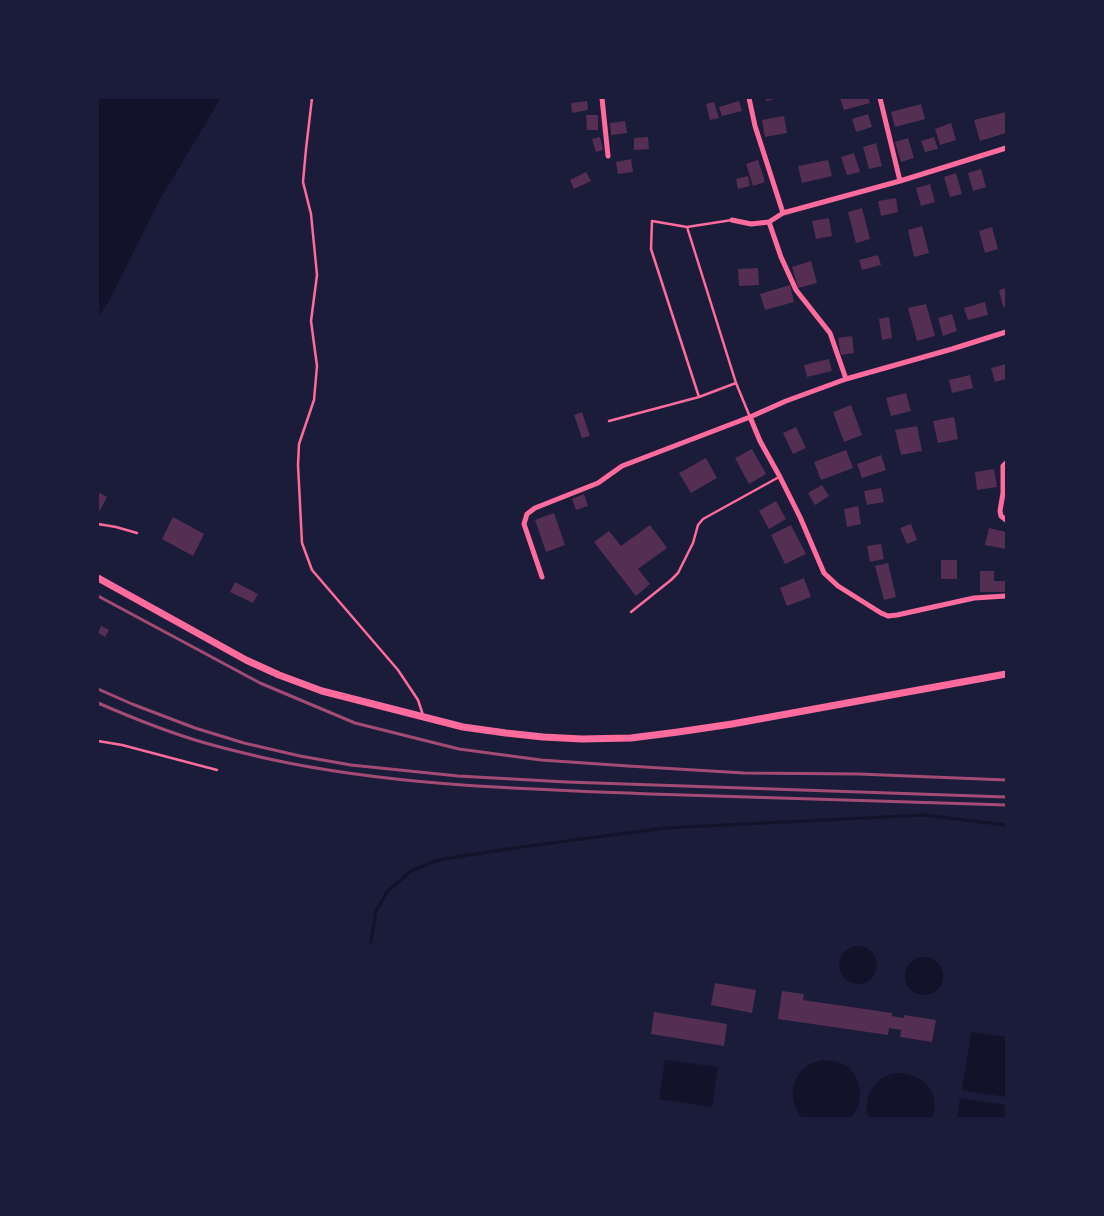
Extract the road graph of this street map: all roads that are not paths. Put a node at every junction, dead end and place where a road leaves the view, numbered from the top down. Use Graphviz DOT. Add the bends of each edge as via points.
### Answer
graph roads {
  1 [pos="312,98"];
  2 [pos="602,98"];
  3 [pos="749,98"];
  4 [pos="880,98"];
  5 [pos="1006,148"];
  6 [pos="608,156"];
  7 [pos="900,181"];
  8 [pos="783,213"];
  9 [pos="732,220"];
  10 [pos="768,222"];
  11 [pos="687,227"];
  12 [pos="1006,332"];
  13 [pos="846,379"];
  14 [pos="736,383"];
  15 [pos="699,397"];
  16 [pos="750,417"];
  17 [pos="609,421"];
  18 [pos="1006,463"];
  19 [pos="780,477"];
  20 [pos="1006,520"];
  21 [pos="98,524"];
  22 [pos="137,533"];
  23 [pos="542,577"];
  24 [pos="98,578"];
  25 [pos="1006,596"];
  26 [pos="631,612"];
  27 [pos="1006,674"];
  28 [pos="424,718"];
  29 [pos="98,741"];
  30 [pos="217,770"];
  1 -- 28 [label="lane" via="303,182 312,214 317,275 312,321 317,366 314,400 299,444 302,543 312,570 398,670 418,700"];
  2 -- 6 [label="street"];
  3 -- 8 [label="street"];
  4 -- 7 [label="street"];
  5 -- 7 [label="street"];
  7 -- 8 [label="street"];
  8 -- 10 [label="street"];
  9 -- 10 [label="street" via="752,224"];
  9 -- 11 [label="lane"];
  10 -- 13 [label="street" via="796,290 830,332"];
  11 -- 14 [label="lane"];
  11 -- 15 [label="lane" via="652,222 650,249"];
  12 -- 13 [label="street"];
  13 -- 16 [label="street"];
  14 -- 15 [label="lane"];
  14 -- 16 [label="lane"];
  15 -- 17 [label="lane"];
  16 -- 19 [label="street"];
  16 -- 23 [label="street" via="622,466 598,483 527,514 524,524"];
  18 -- 20 [label="street" via="1003,466 1000,511 1000,516"];
  19 -- 25 [label="street" via="824,573 838,586 881,613 897,615 974,598"];
  19 -- 26 [label="lane" via="703,519 678,573"];
  21 -- 22 [label="lane"];
  24 -- 28 [label="main road" via="279,675 322,692"];
  27 -- 28 [label="main road" via="732,724 631,738 543,737 463,727"];
  29 -- 30 [label="lane"];
}
